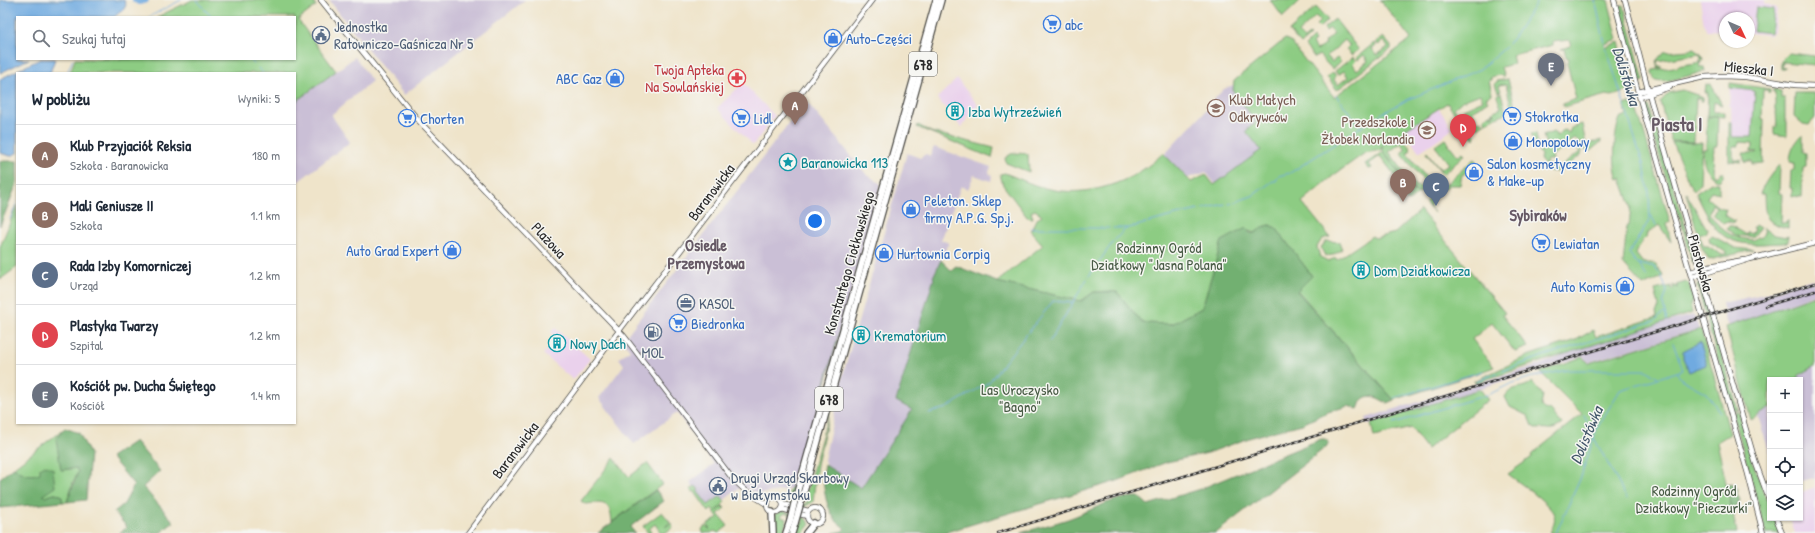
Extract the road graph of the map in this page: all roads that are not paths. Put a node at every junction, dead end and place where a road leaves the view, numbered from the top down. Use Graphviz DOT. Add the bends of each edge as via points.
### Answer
graph roads {
  1 [pos="321,0"];
  2 [pos="872,0"];
  3 [pos="936,0"];
  4 [pos="941,0"];
  5 [pos="1614,0"];
  6 [pos="1625,0"];
  7 [pos="1815,86"];
  8 [pos="1649,91"];
  9 [pos="1638,92"];
  10 [pos="1640,97"];
  11 [pos="900,126"];
  12 [pos="906,128"];
  13 [pos="1815,243"];
  14 [pos="1720,267"];
  15 [pos="1701,269"];
  16 [pos="1691,272"];
  17 [pos="1702,275"];
  18 [pos="1692,277"];
  19 [pos="620,330"];
  20 [pos="1767,494"];
  21 [pos="798,501"];
  22 [pos="769,503"];
  23 [pos="782,507"];
  24 [pos="772,512"];
  25 [pos="808,514"];
  26 [pos="1777,521"];
  27 [pos="792,522"];
  28 [pos="814,523"];
  29 [pos="468,533"];
  30 [pos="773,533"];
  31 [pos="786,533"];
  32 [pos="792,533"];
  33 [pos="806,533"];
  34 [pos="1763,533"];
  35 [pos="1782,533"];
  1 -- 19 [label="street, Plażowa" via="418,120"];
  2 -- 19 [label="street, Baranowicka"];
  3 -- 11 [label="highway, Konstantego Ciołkowskiego / 678"];
  4 -- 12 [label="highway, Konstantego Ciołkowskiego / 678"];
  5 -- 9 [label="street, Piastowska"];
  6 -- 8 [label="street, Piastowska"];
  7 -- 8 [label="street, Mieszka I" via="1795,86 1729,76 1704,77"];
  8 -- 9 [label="street"];
  8 -- 10 [label="street"];
  8 -- 15 [label="street, Piastowska"];
  9 -- 10 [label="street, Piastowska"];
  10 -- 16 [label="street, Piastowska"];
  11 -- 12 [label="highway"];
  11 -- 21 [label="highway, Konstantego Ciołkowskiego / 678"];
  12 -- 21 [label="highway, Konstantego Ciołkowskiego / 678"];
  13 -- 14 [label="street"];
  14 -- 15 [label="street"];
  14 -- 17 [label="street"];
  15 -- 16 [label="street"];
  15 -- 17 [label="street, Piastowska"];
  16 -- 18 [label="street, Piastowska"];
  17 -- 18 [label="street"];
  17 -- 20 [label="street, Piastowska" via="1755,461"];
  18 -- 34 [label="street, Piastowska"];
  19 -- 22 [label="street, Plażowa" via="732,478 746,491"];
  19 -- 29 [label="street, Baranowicka"];
  21 -- 27 [label="highway, Konstantego Ciołkowskiego / 678, bridge"];
  22 -- 23 [label="street" via="773,497 778,497"];
  22 -- 24 [label="street"];
  23 -- 24 [label="street" via="778,512"];
  23 -- 25 [label="street"];
  24 -- 30 [label="highway"];
  25 -- 28 [label="street" via="809,521"];
  25 -- 28 [label="street" via="814,508 821,511 822,518"];
  26 -- 35 [label="street"];
  27 -- 31 [label="highway, Konstantego Ciołkowskiego / 678"];
  27 -- 32 [label="highway, Konstantego Ciołkowskiego / 678"];
  28 -- 33 [label="highway"];
}
